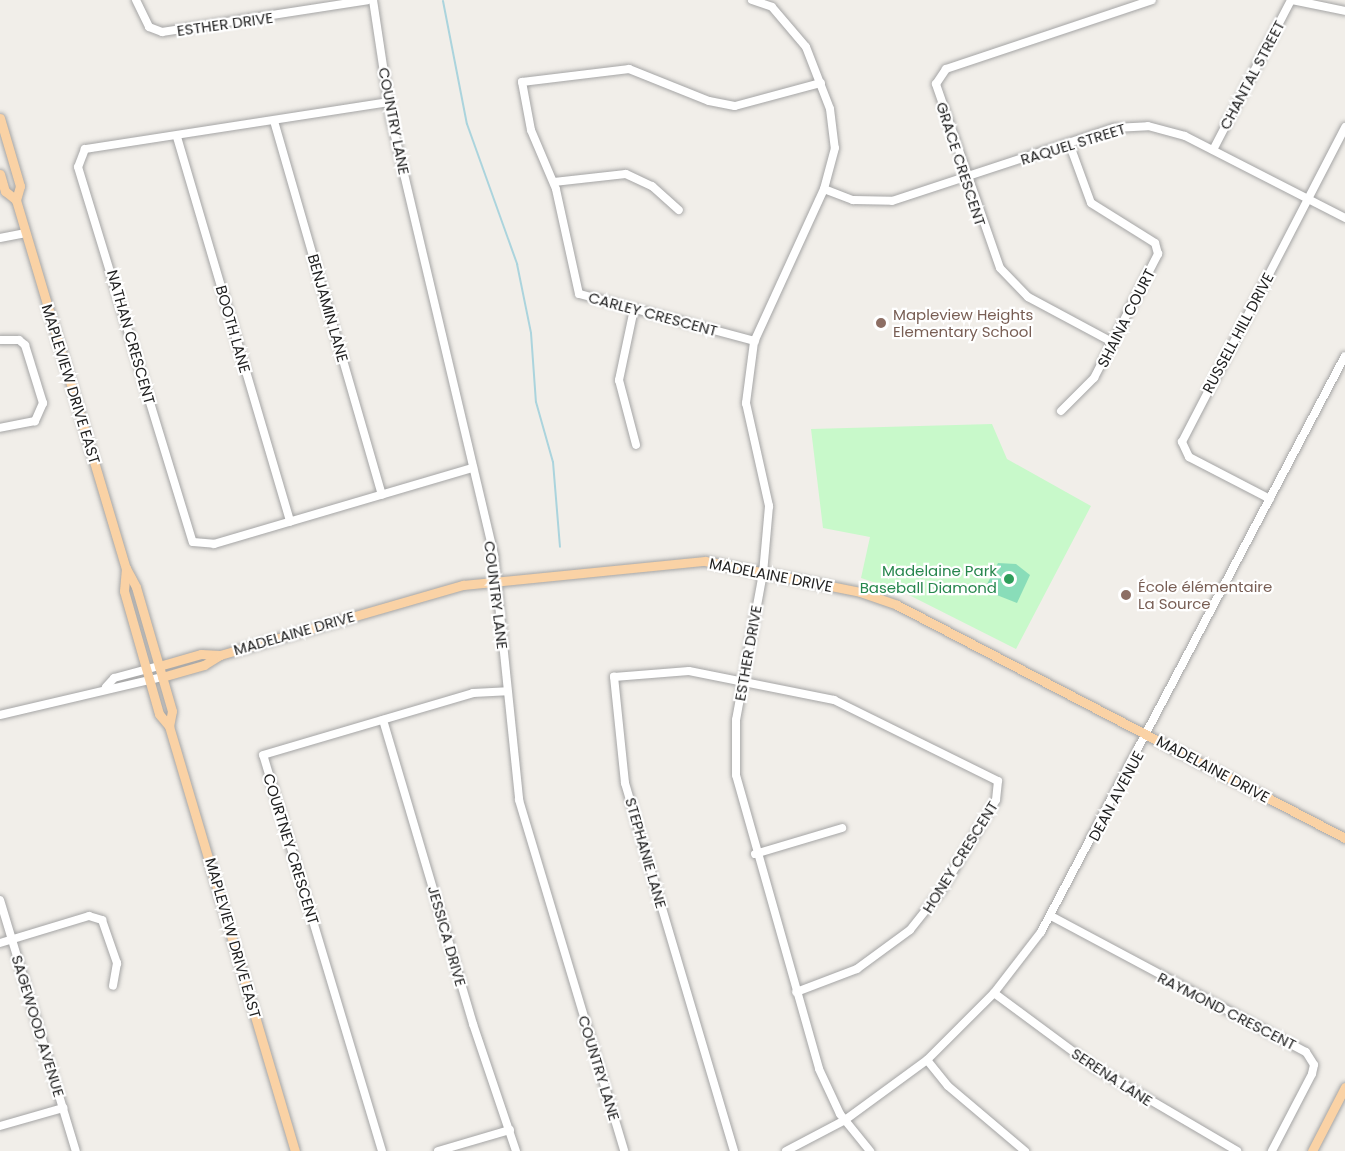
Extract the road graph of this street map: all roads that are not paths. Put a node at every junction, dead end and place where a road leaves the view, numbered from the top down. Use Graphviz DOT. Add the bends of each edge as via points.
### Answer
graph roads {
  1 [pos="136,0"];
  2 [pos="368,0"];
  3 [pos="373,0"];
  4 [pos="752,0"];
  5 [pos="1152,0"];
  6 [pos="1292,0"];
  7 [pos="1345,11"];
  8 [pos="821,83"];
  9 [pos="388,102"];
  10 [pos="0,118"];
  11 [pos="274,121"];
  12 [pos="1345,127"];
  13 [pos="177,137"];
  14 [pos="1069,143"];
  15 [pos="1212,150"];
  16 [pos="0,174"];
  17 [pos="966,178"];
  18 [pos="554,182"];
  19 [pos="825,189"];
  20 [pos="1307,199"];
  21 [pos="16,201"];
  22 [pos="679,210"];
  23 [pos="1345,218"];
  24 [pos="25,233"];
  25 [pos="0,238"];
  26 [pos="634,309"];
  27 [pos="0,340"];
  28 [pos="755,340"];
  29 [pos="1112,342"];
  30 [pos="1345,356"];
  31 [pos="1061,411"];
  32 [pos="0,428"];
  33 [pos="636,446"];
  34 [pos="473,468"];
  35 [pos="382,495"];
  36 [pos="1270,499"];
  37 [pos="290,522"];
  38 [pos="126,568"];
  39 [pos="763,573"];
  40 [pos="497,582"];
  41 [pos="220,655"];
  42 [pos="159,666"];
  43 [pos="146,669"];
  44 [pos="162,677"];
  45 [pos="149,680"];
  46 [pos="743,681"];
  47 [pos="106,687"];
  48 [pos="507,691"];
  49 [pos="0,715"];
  50 [pos="383,720"];
  51 [pos="169,726"];
  52 [pos="1147,735"];
  53 [pos="842,828"];
  54 [pos="1345,838"];
  55 [pos="755,854"];
  56 [pos="0,900"];
  57 [pos="1051,916"];
  58 [pos="12,940"];
  59 [pos="0,943"];
  60 [pos="113,986"];
  61 [pos="796,992"];
  62 [pos="994,993"];
  63 [pos="927,1060"];
  64 [pos="1345,1087"];
  65 [pos="63,1108"];
  66 [pos="845,1120"];
  67 [pos="0,1126"];
  68 [pos="510,1130"];
  69 [pos="76,1151"];
  70 [pos="295,1151"];
  71 [pos="382,1151"];
  72 [pos="438,1151"];
  73 [pos="516,1151"];
  74 [pos="624,1151"];
  75 [pos="734,1151"];
  76 [pos="786,1151"];
  77 [pos="870,1151"];
  78 [pos="1025,1151"];
  79 [pos="1237,1151"];
  80 [pos="1272,1151"];
  81 [pos="1312,1151"];
  1 -- 2 [label="street, ESTHER DRIVE" via="149,27 162,32"];
  3 -- 9 [label="street, COUNTRY LANE"];
  4 -- 8 [label="street, ESTHER DRIVE" via="772,7 790,25 806,47"];
  5 -- 17 [label="street, GRACE CRESCENT" via="941,72 938,92"];
  6 -- 7 [label="street"];
  6 -- 15 [label="street, CHANTAL STREET"];
  8 -- 18 [label="street, CARLEY CRESCENT" via="735,106 709,101 629,69 522,82 532,133"];
  8 -- 19 [label="street, ESTHER DRIVE" via="835,135"];
  9 -- 11 [label="street, NATHAN CRESCENT"];
  9 -- 34 [label="street, COUNTRY LANE"];
  10 -- 21 [label="main road, MAPLEVIEW DRIVE EAST" via="21,186"];
  11 -- 13 [label="street, NATHAN CRESCENT"];
  11 -- 35 [label="street, BENJAMIN LANE"];
  12 -- 20 [label="street, RUSSELL HILL DRIVE"];
  13 -- 37 [label="street, BOOTH LANE"];
  13 -- 37 [label="street, NATHAN CRESCENT" via="85,149 78,167 193,542 213,544"];
  14 -- 15 [label="street, RAQUEL STREET" via="1123,126 1148,126 1173,131"];
  14 -- 17 [label="street, RAQUEL STREET"];
  14 -- 29 [label="street, SHAINA COURT" via="1096,209 1157,248"];
  15 -- 20 [label="street, RAQUEL STREET"];
  16 -- 21 [label="main road, MAPLEVIEW DRIVE EAST" via="5,191"];
  17 -- 19 [label="street, RAQUEL STREET" via="883,201 853,200"];
  17 -- 29 [label="street, GRACE CRESCENT" via="991,251 1011,283 1038,304"];
  18 -- 22 [label="street" via="626,174 655,188"];
  18 -- 26 [label="street, CARLEY CRESCENT" via="579,294"];
  19 -- 28 [label="street, ESTHER DRIVE"];
  20 -- 23 [label="street, RAQUEL STREET"];
  20 -- 36 [label="street, RUSSELL HILL DRIVE" via="1182,442 1189,457"];
  21 -- 24 [label="main road, MAPLEVIEW DRIVE EAST"];
  24 -- 25 [label="street"];
  24 -- 38 [label="main road, MAPLEVIEW DRIVE EAST"];
  26 -- 28 [label="street, CARLEY CRESCENT"];
  26 -- 33 [label="street" via="619,380"];
  27 -- 32 [label="street" via="19,340 25,345 43,403 35,421"];
  28 -- 39 [label="street, ESTHER DRIVE" via="746,403 769,506"];
  29 -- 31 [label="street, SHAINA COURT" via="1094,378"];
  30 -- 36 [label="street, DEAN AVENUE"];
  34 -- 35 [label="street, NATHAN CRESCENT"];
  34 -- 40 [label="street, COUNTRY LANE"];
  35 -- 37 [label="street, NATHAN CRESCENT"];
  36 -- 52 [label="street, DEAN AVENUE"];
  38 -- 42 [label="main road, MAPLEVIEW DRIVE EAST" via="136,587"];
  38 -- 43 [label="main road, MAPLEVIEW DRIVE EAST" via="124,591"];
  39 -- 40 [label="main road, MADELAINE DRIVE" via="691,561"];
  39 -- 46 [label="street, ESTHER DRIVE"];
  39 -- 52 [label="main road, MADELAINE DRIVE" via="891,602"];
  40 -- 41 [label="main road, MADELAINE DRIVE" via="463,585"];
  40 -- 48 [label="street, COUNTRY LANE"];
  41 -- 42 [label="main road, MADELAINE DRIVE" via="201,654"];
  41 -- 44 [label="main road, MADELAINE DRIVE" via="204,665"];
  42 -- 43 [label="street, MADELAINE DRIVE"];
  42 -- 44 [label="main road, MAPLEVIEW DRIVE EAST"];
  43 -- 45 [label="main road, MAPLEVIEW DRIVE EAST"];
  43 -- 47 [label="street, MADELAINE DRIVE" via="114,678"];
  44 -- 45 [label="street, MADELAINE DRIVE"];
  44 -- 51 [label="main road, MAPLEVIEW DRIVE EAST" via="171,711"];
  45 -- 47 [label="street, MADELAINE DRIVE" via="118,689"];
  45 -- 51 [label="main road, MAPLEVIEW DRIVE EAST" via="159,714"];
  46 -- 55 [label="street, ESTHER DRIVE" via="735,766"];
  46 -- 61 [label="street, HONEY CRESCENT" via="847,704 992,775 1000,788 941,891 910,930 857,969"];
  46 -- 75 [label="street, STEPHANIE LANE" via="683,671 614,677 626,785"];
  47 -- 49 [label="street, MADELAINE DRIVE"];
  48 -- 50 [label="street, COURTNEY CRESCENT" via="473,693"];
  48 -- 74 [label="street, COUNTRY LANE" via="521,811"];
  50 -- 68 [label="street, JESSICA DRIVE" via="473,1024"];
  50 -- 71 [label="street, COURTNEY CRESCENT" via="263,755"];
  51 -- 70 [label="main road, MAPLEVIEW DRIVE EAST"];
  52 -- 54 [label="main road, MADELAINE DRIVE"];
  52 -- 57 [label="street, DEAN AVENUE"];
  53 -- 55 [label="street"];
  55 -- 61 [label="street, ESTHER DRIVE"];
  56 -- 58 [label="street, SAGEWOOD AVENUE"];
  57 -- 62 [label="street, DEAN AVENUE"];
  57 -- 80 [label="street, RAYMOND CRESCENT" via="1306,1052 1314,1065 1312,1074"];
  58 -- 59 [label="street"];
  58 -- 60 [label="street" via="89,916 102,920 117,963"];
  58 -- 65 [label="street, SAGEWOOD AVENUE"];
  61 -- 66 [label="street, ESTHER DRIVE" via="819,1069"];
  62 -- 63 [label="street, DEAN AVENUE"];
  62 -- 79 [label="street, SERENA LANE" via="1094,1067"];
  63 -- 66 [label="street, DEAN AVENUE"];
  63 -- 78 [label="street" via="948,1086"];
  64 -- 81 [label="main road"];
  65 -- 67 [label="street"];
  65 -- 69 [label="street, SAGEWOOD AVENUE"];
  66 -- 76 [label="street, DEAN AVENUE"];
  66 -- 77 [label="street, ESTHER DRIVE"];
  68 -- 72 [label="street"];
  68 -- 73 [label="street, JESSICA DRIVE"];
}
